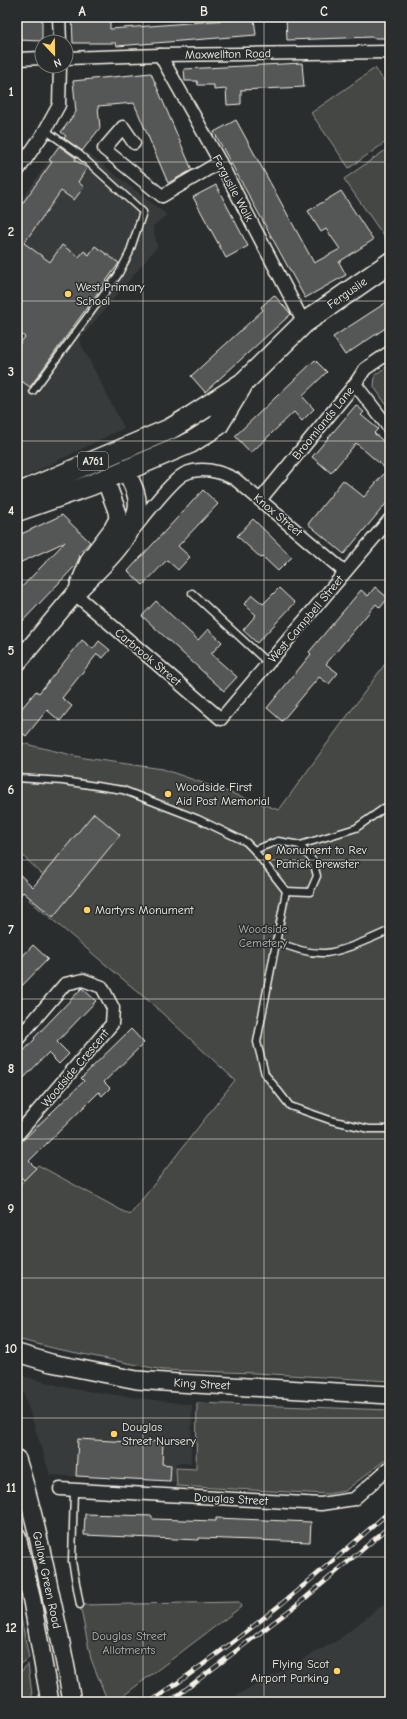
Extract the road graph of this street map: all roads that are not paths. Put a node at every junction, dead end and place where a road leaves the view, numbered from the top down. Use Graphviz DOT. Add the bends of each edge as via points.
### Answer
graph roads {
  1 [pos="59,17"];
  2 [pos="60,34"];
  3 [pos="390,52"];
  4 [pos="160,55"];
  5 [pos="34,58"];
  6 [pos="74,58"];
  7 [pos="17,59"];
  8 [pos="60,74"];
  9 [pos="45,130"];
  10 [pos="134,143"];
  11 [pos="220,162"];
  12 [pos="17,172"];
  13 [pos="390,263"];
  14 [pos="304,323"];
  15 [pos="390,352"];
  16 [pos="243,383"];
  17 [pos="355,384"];
  18 [pos="33,391"];
  19 [pos="390,429"];
  20 [pos="96,460"];
  21 [pos="126,471"];
  22 [pos="105,479"];
  23 [pos="17,494"];
  24 [pos="260,500"];
  25 [pos="17,511"];
  26 [pos="390,519"];
  27 [pos="126,538"];
  28 [pos="345,572"];
  29 [pos="75,594"];
  30 [pos="192,594"];
  31 [pos="17,663"];
  32 [pos="269,664"];
  33 [pos="222,719"];
  34 [pos="17,778"];
  35 [pos="390,804"];
  36 [pos="300,845"];
  37 [pos="254,850"];
  38 [pos="286,890"];
  39 [pos="390,930"];
  40 [pos="276,941"];
  41 [pos="17,1040"];
  42 [pos="390,1129"];
  43 [pos="17,1135"];
  44 [pos="17,1354"];
  45 [pos="390,1395"];
  46 [pos="17,1459"];
  47 [pos="390,1467"];
  48 [pos="60,1489"];
  49 [pos="74,1490"];
  50 [pos="17,1536"];
  51 [pos="80,1605"];
  52 [pos="50,1702"];
  53 [pos="72,1702"];
  54 [pos="358,1702"];
  55 [pos="367,1702"];
  1 -- 2 [label="street"];
  3 -- 4 [label="street, Maxwellton Road"];
  4 -- 6 [label="street, Maxwellton Road"];
  4 -- 11 [label="street, Ferguslie Walk"];
  5 -- 7 [label="street"];
  8 -- 9 [label="street" via="59,105"];
  9 -- 12 [label="street"];
  9 -- 18 [label="lane" via="79,154 143,212 129,254 118,275"];
  10 -- 11 [label="street" via="123,127 104,149 162,196"];
  11 -- 14 [label="street, Ferguslie Walk"];
  13 -- 14 [label="main road, Ferguslie / A761"];
  14 -- 16 [label="main road, A761"];
  15 -- 17 [label="street, Broomlands Lane" via="365,369"];
  16 -- 20 [label="main road, A761" via="170,429"];
  16 -- 21 [label="main road, A761" via="218,425 190,443"];
  17 -- 19 [label="street"];
  17 -- 24 [label="street, Broomlands Lane"];
  20 -- 21 [label="main road"];
  20 -- 22 [label="main road"];
  20 -- 23 [label="main road, A761"];
  21 -- 22 [label="main road, A761"];
  21 -- 27 [label="main road" via="138,506"];
  22 -- 25 [label="main road, A761"];
  22 -- 29 [label="main road" via="118,519 90,560"];
  24 -- 27 [label="street, Knox Street" via="235,479 214,471 205,470 184,475 176,480"];
  24 -- 28 [label="street, Knox Street"];
  26 -- 28 [label="street, West Campbell Street"];
  27 -- 29 [label="main road"];
  28 -- 32 [label="street, West Campbell Street"];
  29 -- 31 [label="main road"];
  29 -- 33 [label="street, Carbrook Street"];
  30 -- 32 [label="lane"];
  32 -- 33 [label="street, West Campbell Street"];
  34 -- 37 [label="lane" via="63,781 123,790 198,819 246,842"];
  35 -- 36 [label="lane" via="356,828"];
  36 -- 37 [label="lane" via="278,841"];
  36 -- 38 [label="lane" via="312,861 317,876 310,892"];
  37 -- 38 [label="lane"];
  38 -- 40 [label="lane"];
  39 -- 40 [label="lane" via="360,944 326,953 295,949"];
  40 -- 42 [label="lane" via="257,1042 264,1074 290,1106 330,1120 369,1129"];
  41 -- 43 [label="street, Woodside Crescent" via="65,984 83,980 102,987 114,1008 112,1024"];
  44 -- 45 [label="main road, King Street" via="138,1380"];
  46 -- 53 [label="main road, Gallow Green Road" via="45,1568"];
  47 -- 49 [label="street, Douglas Street" via="354,1499 321,1504"];
  48 -- 49 [label="street, Douglas Street"];
  49 -- 51 [label="lane" via="72,1561"];
  50 -- 52 [label="main road, Gallow Green Road" via="32,1601"];
  54 -- 55 [label="lane"];
}
